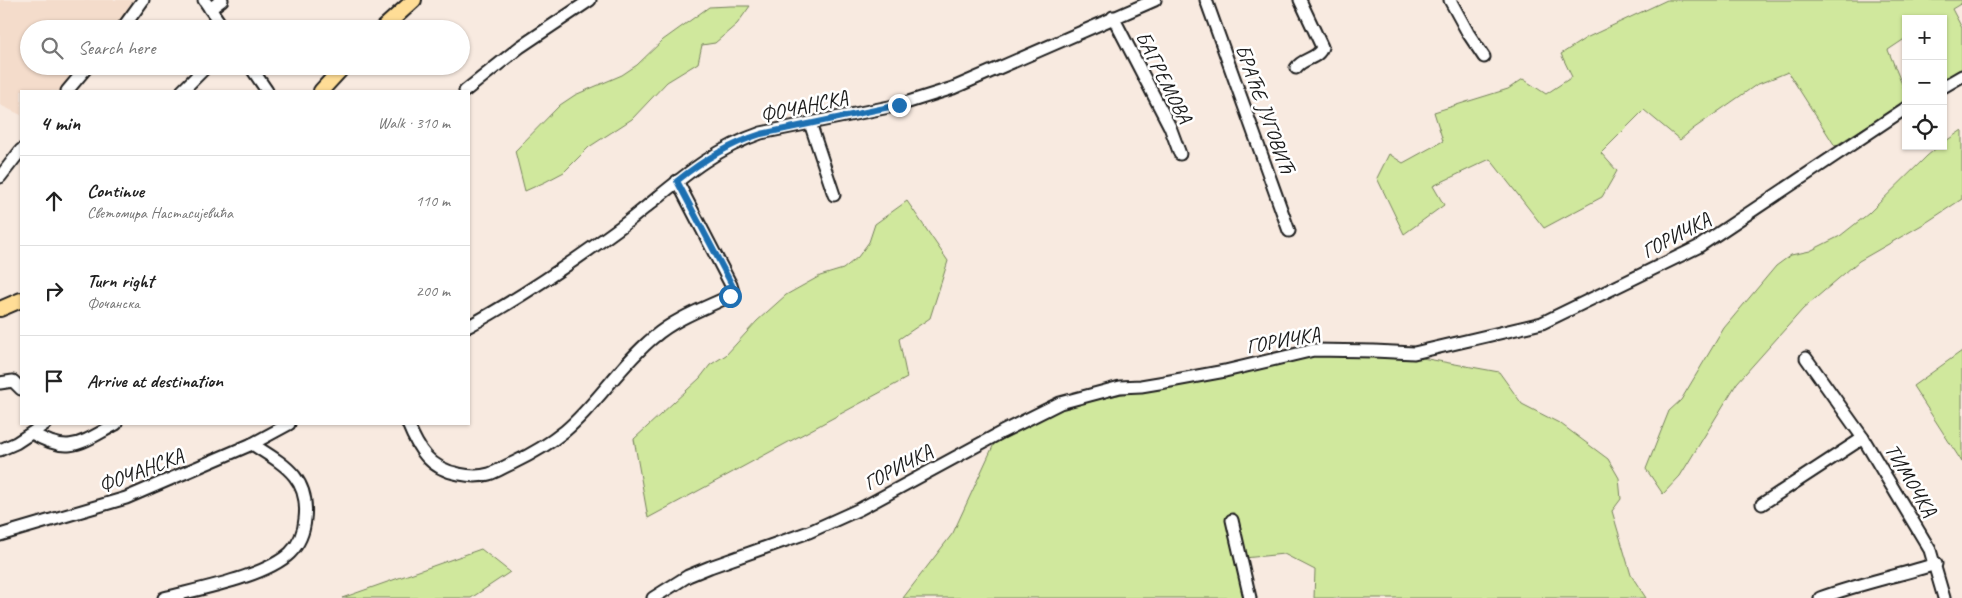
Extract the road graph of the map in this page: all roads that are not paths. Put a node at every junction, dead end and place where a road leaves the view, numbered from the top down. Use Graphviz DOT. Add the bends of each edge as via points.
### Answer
graph roads {
  1 [pos="143,0"];
  2 [pos="222,0"];
  3 [pos="414,0"];
  4 [pos="590,0"];
  5 [pos="1155,0"];
  6 [pos="1206,0"];
  7 [pos="1300,0"];
  8 [pos="1450,0"];
  9 [pos="207,4"];
  10 [pos="1112,17"];
  11 [pos="129,20"];
  12 [pos="218,20"];
  13 [pos="392,20"];
  14 [pos="1484,57"];
  15 [pos="1296,68"];
  16 [pos="80,75"];
  17 [pos="197,75"];
  18 [pos="256,75"];
  19 [pos="336,75"];
  20 [pos="1962,76"];
  21 [pos="1947,85"];
  22 [pos="68,90"];
  23 [pos="183,90"];
  24 [pos="266,90"];
  25 [pos="322,90"];
  26 [pos="466,90"];
  27 [pos="1902,111"];
  28 [pos="810,123"];
  29 [pos="20,151"];
  30 [pos="1180,154"];
  31 [pos="0,177"];
  32 [pos="677,181"];
  33 [pos="834,195"];
  34 [pos="1289,232"];
  35 [pos="20,300"];
  36 [pos="0,309"];
  37 [pos="470,325"];
  38 [pos="1806,358"];
  39 [pos="0,383"];
  40 [pos="20,388"];
  41 [pos="44,425"];
  42 [pos="114,425"];
  43 [pos="287,425"];
  44 [pos="408,425"];
  45 [pos="32,433"];
  46 [pos="1863,438"];
  47 [pos="252,444"];
  48 [pos="0,450"];
  49 [pos="1762,504"];
  50 [pos="1232,520"];
  51 [pos="0,535"];
  52 [pos="1936,564"];
  53 [pos="660,596"];
  54 [pos="164,598"];
  55 [pos="1250,598"];
  56 [pos="1820,598"];
  57 [pos="1944,598"];
  1 -- 11 [label="street"];
  2 -- 9 [label="street"];
  3 -- 13 [label="main road"];
  4 -- 26 [label="street" via="520,47"];
  5 -- 10 [label="street, ФОЧАНСКА"];
  6 -- 34 [label="street, БРАЋЕ ЈУГОВИЋ"];
  7 -- 15 [label="street" via="1322,47 1318,54"];
  8 -- 14 [label="street"];
  9 -- 12 [label="street"];
  10 -- 28 [label="street, ФОЧАНСКА" via="953,88 899,105"];
  10 -- 30 [label="street, БАГРЕМОВА" via="1170,127"];
  16 -- 22 [label="street"];
  17 -- 23 [label="street"];
  18 -- 24 [label="street"];
  19 -- 25 [label="main road"];
  20 -- 21 [label="street"];
  27 -- 53 [label="street, ГОРИЧКА" via="1698,247 1542,323 1414,353 1314,350 1225,371 1120,387 1060,403 860,509 809,532 688,576"];
  28 -- 32 [label="street, ФОЧАНСКА" via="740,140"];
  28 -- 33 [label="street"];
  29 -- 31 [label="street"];
  32 -- 37 [label="street, ФОЧАНСКА" via="571,262"];
  32 -- 44 [label="street" via="732,285 730,296 663,329 643,346 564,431 543,447 489,474 470,476 442,470 421,452"];
  35 -- 36 [label="main road"];
  38 -- 46 [label="street, ТИМОЧКА"];
  39 -- 40 [label="street" via="12,381"];
  41 -- 45 [label="street"];
  42 -- 45 [label="street" via="68,446 52,443"];
  43 -- 47 [label="street, ФОЧАНСКА"];
  45 -- 48 [label="street"];
  46 -- 49 [label="street, ТИМОЧКА"];
  46 -- 52 [label="street, ТИМОЧКА"];
  47 -- 51 [label="street, ФОЧАНСКА" via="126,498"];
  47 -- 54 [label="street" via="286,466 302,488 307,508 297,545 283,559 258,570"];
  50 -- 55 [label="street"];
  52 -- 56 [label="street"];
  52 -- 57 [label="street, ТИМОЧКА"];
}
